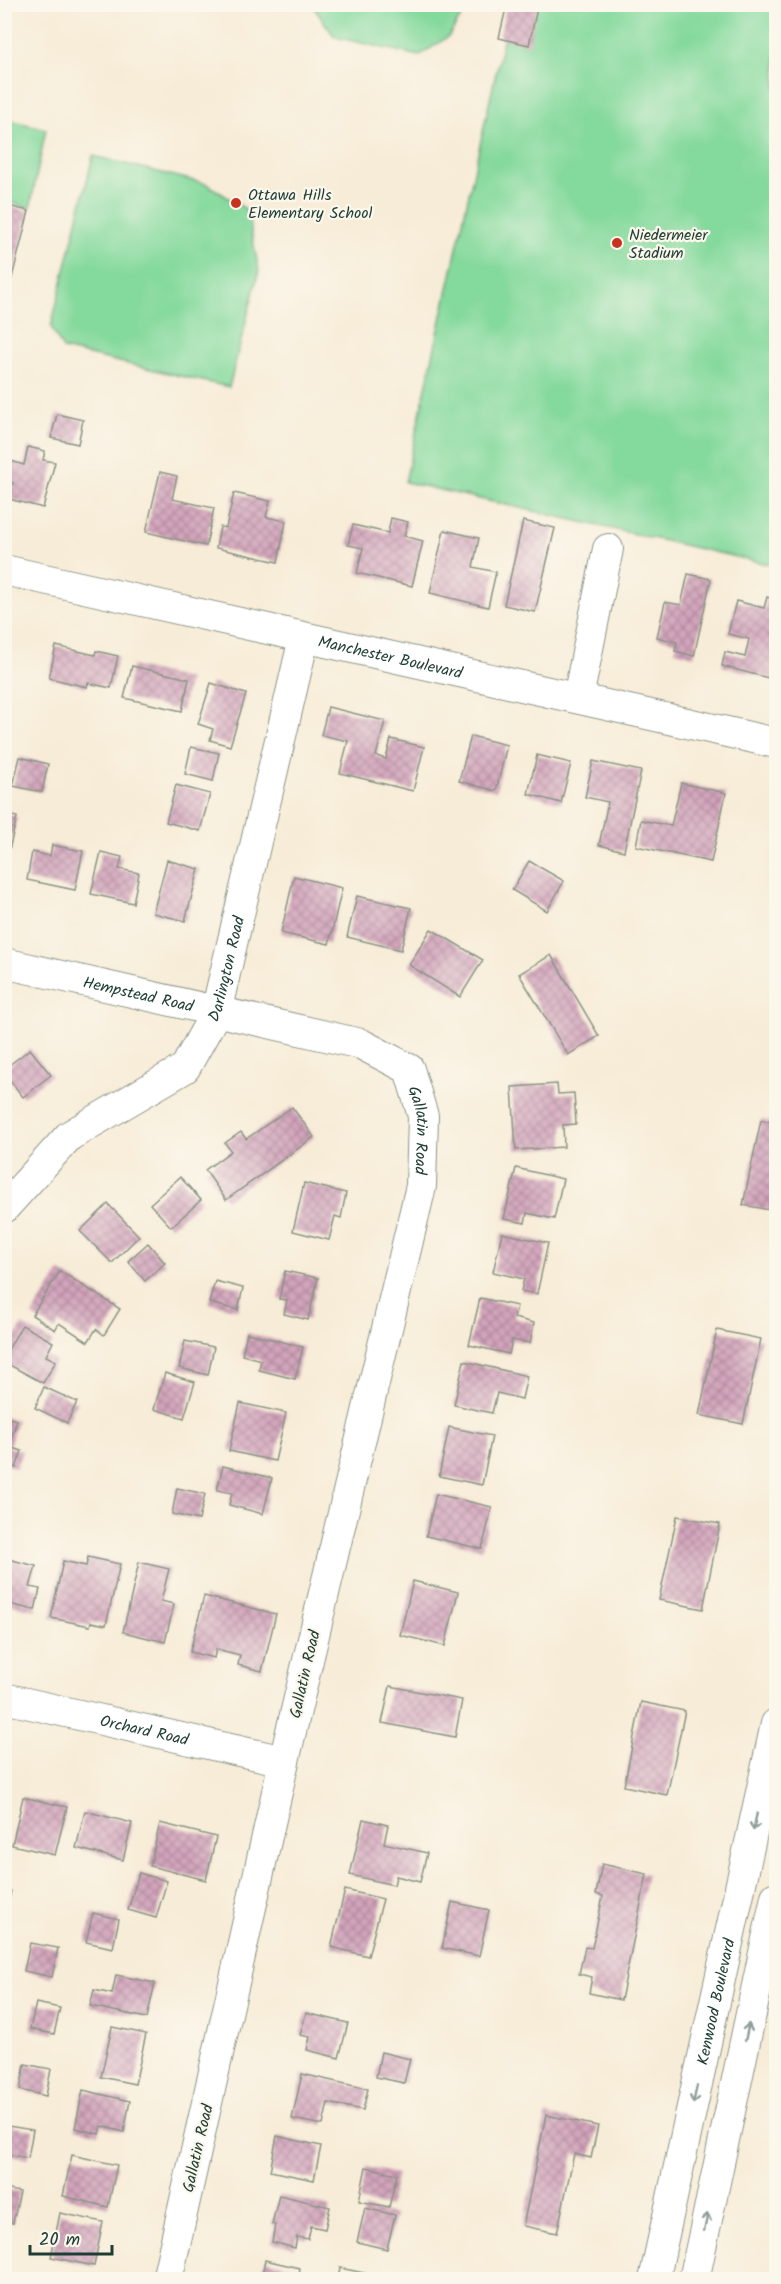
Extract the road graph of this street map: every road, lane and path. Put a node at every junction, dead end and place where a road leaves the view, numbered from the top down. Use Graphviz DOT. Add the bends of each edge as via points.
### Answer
graph roads {
  1 [pos="608,549"];
  2 [pos="4,570"];
  3 [pos="304,638"];
  4 [pos="578,698"];
  5 [pos="777,743"];
  6 [pos="4,963"];
  7 [pos="216,1012"];
  8 [pos="409,1069"];
  9 [pos="4,1208"];
  10 [pos="4,1698"];
  11 [pos="777,1724"];
  12 [pos="284,1761"];
  13 [pos="777,1897"];
  14 [pos="167,2280"];
  15 [pos="654,2280"];
  16 [pos="694,2280"];
  1 -- 4 [label="street"];
  2 -- 3 [label="street, Manchester Boulevard"];
  3 -- 4 [label="street, Manchester Boulevard"];
  3 -- 7 [label="street, Darlington Road"];
  4 -- 5 [label="street, Manchester Boulevard"];
  6 -- 7 [label="street, Hempstead Road"];
  7 -- 8 [label="street, Hempstead Road" via="361,1044"];
  7 -- 9 [label="street, Darlington Road" via="185,1068 69,1136"];
  8 -- 12 [label="street, Gallatin Road" via="423,1116 422,1186"];
  10 -- 12 [label="street, Orchard Road"];
  11 -- 15 [label="street, Kenwood Boulevard, one-way"];
  12 -- 14 [label="street, Gallatin Road"];
  16 -- 13 [label="street, one-way"];
}
